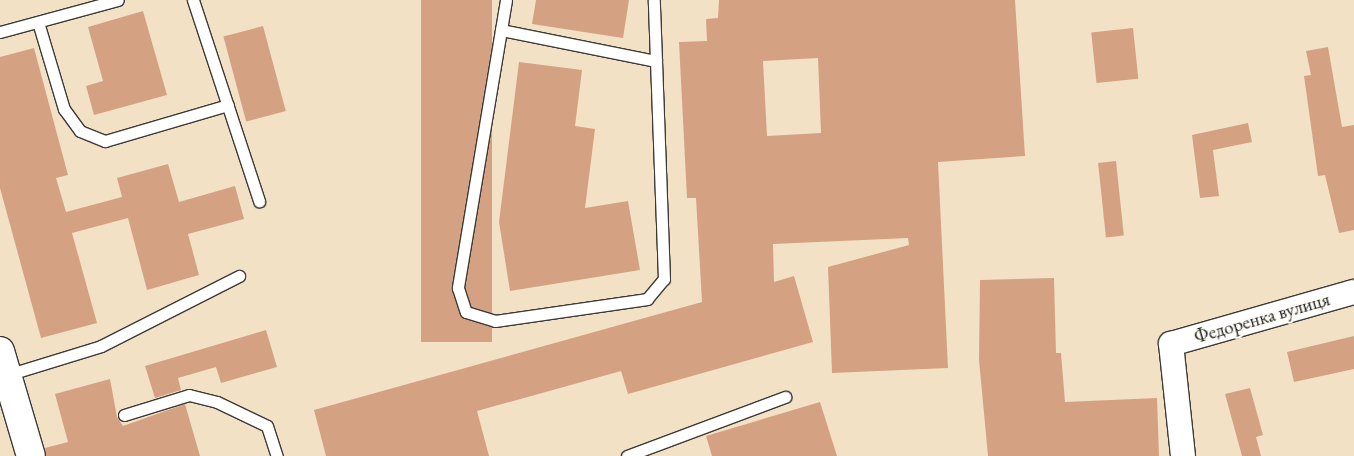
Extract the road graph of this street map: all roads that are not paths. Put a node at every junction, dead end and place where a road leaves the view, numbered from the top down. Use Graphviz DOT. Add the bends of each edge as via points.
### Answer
graph roads {
  1 [pos="118,0"];
  2 [pos="193,0"];
  3 [pos="506,0"];
  4 [pos="654,0"];
  5 [pos="38,22"];
  6 [pos="501,30"];
  7 [pos="0,32"];
  8 [pos="656,61"];
  9 [pos="228,105"];
  10 [pos="259,201"];
  11 [pos="239,276"];
  12 [pos="1354,292"];
  13 [pos="3,363"];
  14 [pos="785,397"];
  15 [pos="124,415"];
  16 [pos="31,456"];
  17 [pos="277,456"];
  18 [pos="628,456"];
  19 [pos="1183,456"];
  1 -- 5 [label="lane"];
  2 -- 9 [label="lane"];
  3 -- 6 [label="lane"];
  4 -- 8 [label="lane"];
  5 -- 7 [label="lane"];
  5 -- 9 [label="lane" via="64,109 80,131 105,141"];
  6 -- 8 [label="lane"];
  6 -- 8 [label="lane" via="458,288 466,312 495,321 646,299 664,279"];
  9 -- 10 [label="lane"];
  11 -- 13 [label="lane" via="101,346"];
  12 -- 19 [label="street, Федоренка вулиця" via="1171,344"];
  13 -- 16 [label="main road"];
  14 -- 18 [label="lane"];
  15 -- 17 [label="lane" via="189,395 217,402 266,426"];
}
